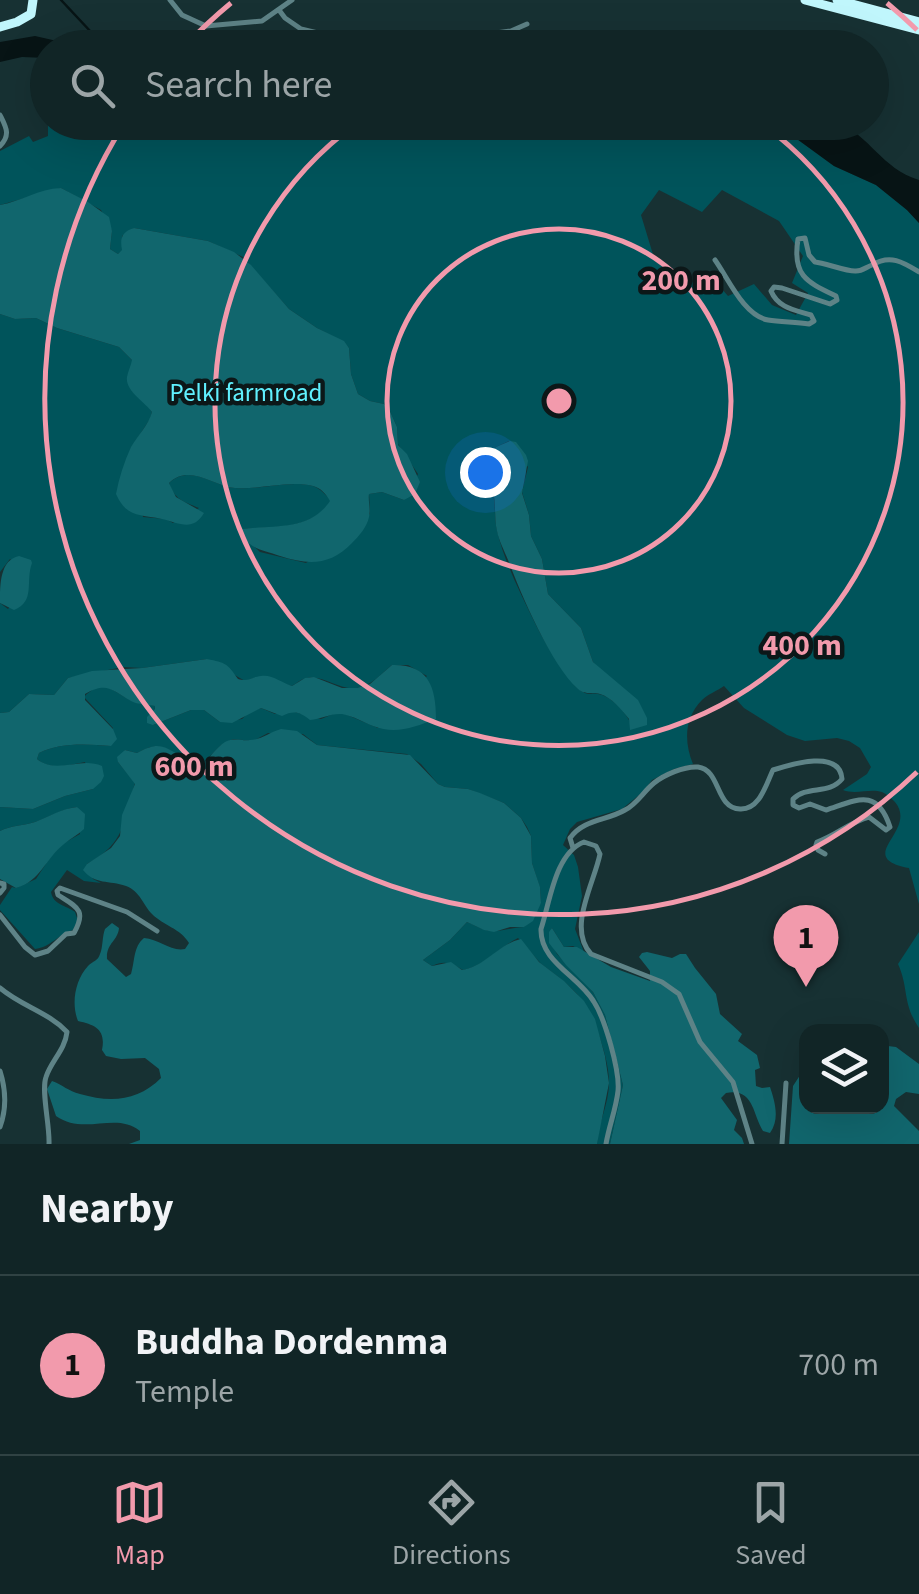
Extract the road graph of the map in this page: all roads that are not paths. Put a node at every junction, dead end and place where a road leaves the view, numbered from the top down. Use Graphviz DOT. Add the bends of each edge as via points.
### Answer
graph roads {
  1 [pos="33,0"];
  2 [pos="170,0"];
  3 [pos="292,0"];
  4 [pos="806,0"];
  5 [pos="837,0"];
  6 [pos="279,10"];
  7 [pos="919,22"];
  8 [pos="527,24"];
  9 [pos="0,27"];
  10 [pos="306,30"];
  11 [pos="514,30"];
  12 [pos="919,30"];
  13 [pos="0,115"];
  14 [pos="0,146"];
  15 [pos="715,260"];
  16 [pos="919,272"];
  17 [pos="572,848"];
  18 [pos="825,854"];
  19 [pos="0,883"];
  20 [pos="0,892"];
  21 [pos="0,916"];
  22 [pos="156,932"];
  23 [pos="0,988"];
  24 [pos="0,1071"];
  25 [pos="786,1083"];
  26 [pos="0,1127"];
  27 [pos="49,1144"];
  28 [pos="606,1144"];
  29 [pos="752,1144"];
  30 [pos="782,1144"];
  1 -- 9 [label="highway" via="31,14"];
  2 -- 6 [label="street" via="182,15 206,26 262,21"];
  3 -- 6 [label="street"];
  4 -- 12 [label="highway"];
  5 -- 7 [label="highway"];
  6 -- 10 [label="street"];
  8 -- 11 [label="street"];
  13 -- 14 [label="street" via="7,130"];
  15 -- 16 [label="street" via="753,312 766,320 810,324 811,315 788,308 771,291 837,300 802,274 798,239 805,238 815,262 860,271 891,258"];
  17 -- 18 [label="street" via="578,828 626,810 656,782 685,769 707,771 727,804 743,810 758,802 773,770 820,762 840,768 840,783 800,793 793,806 826,810 871,800 883,808 890,827 866,817 817,842"];
  17 -- 28 [label="street" via="558,870 541,937 550,956 592,998 604,1025 619,1085"];
  17 -- 29 [label="street" via="588,842 600,854 580,931 585,947 679,994 700,1042 734,1082"];
  19 -- 20 [label="street"];
  21 -- 22 [label="street" via="36,955 74,933 80,922 77,908 58,895 60,888 127,912"];
  23 -- 27 [label="street" via="66,1032 44,1083"];
  24 -- 26 [label="street" via="6,1092"];
  25 -- 30 [label="street"];
}
